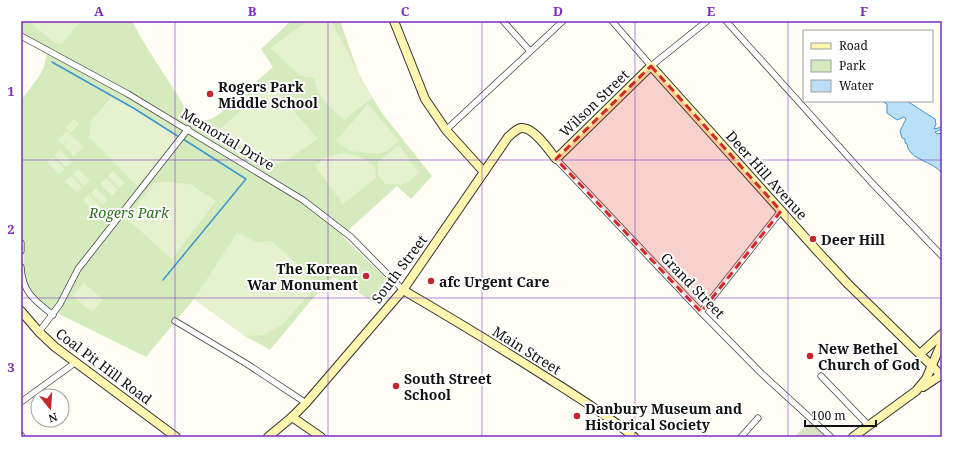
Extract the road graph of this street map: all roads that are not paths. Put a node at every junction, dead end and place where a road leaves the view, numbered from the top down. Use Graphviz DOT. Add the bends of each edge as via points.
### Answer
graph roads {
  1 [pos="394,21"];
  2 [pos="503,21"];
  3 [pos="563,21"];
  4 [pos="612,21"];
  5 [pos="707,21"];
  6 [pos="726,21"];
  7 [pos="21,36"];
  8 [pos="530,51"];
  9 [pos="651,66"];
  10 [pos="188,130"];
  11 [pos="446,130"];
  12 [pos="543,144"];
  13 [pos="556,158"];
  14 [pos="484,172"];
  15 [pos="781,211"];
  16 [pos="21,243"];
  17 [pos="21,251"];
  18 [pos="942,256"];
  19 [pos="21,267"];
  20 [pos="403,290"];
  21 [pos="21,311"];
  22 [pos="701,312"];
  23 [pos="54,315"];
  24 [pos="175,321"];
  25 [pos="39,332"];
  26 [pos="942,334"];
  27 [pos="942,342"];
  28 [pos="920,354"];
  29 [pos="76,362"];
  30 [pos="932,365"];
  31 [pos="942,375"];
  32 [pos="821,376"];
  33 [pos="916,391"];
  34 [pos="21,402"];
  35 [pos="306,403"];
  36 [pos="292,417"];
  37 [pos="758,418"];
  38 [pos="869,426"];
  39 [pos="855,436"];
  40 [pos="176,437"];
  41 [pos="268,437"];
  42 [pos="321,437"];
  43 [pos="634,437"];
  44 [pos="741,437"];
  45 [pos="831,437"];
  1 -- 11 [label="street" via="425,99"];
  2 -- 8 [label="street"];
  3 -- 8 [label="street"];
  4 -- 9 [label="street, Deer Hill Avenue"];
  5 -- 9 [label="street"];
  6 -- 18 [label="street" via="871,182"];
  7 -- 10 [label="street, Memorial Drive"];
  8 -- 11 [label="street"];
  9 -- 13 [label="street, Wilson Street"];
  9 -- 15 [label="street, Deer Hill Avenue"];
  10 -- 20 [label="street, Memorial Drive" via="328,218 351,237"];
  10 -- 23 [label="street" via="78,269"];
  11 -- 14 [label="street"];
  12 -- 13 [label="street, Grand Street"];
  12 -- 14 [label="street, South Street" via="528,128 521,128 508,137"];
  13 -- 22 [label="street, Grand Street"];
  14 -- 20 [label="street, South Street"];
  15 -- 22 [label="street"];
  15 -- 28 [label="street, Deer Hill Avenue" via="849,285"];
  16 -- 17 [label="street"];
  19 -- 23 [label="street" via="23,283 32,298"];
  20 -- 35 [label="street, South Street"];
  20 -- 43 [label="street, Main Street" via="520,360"];
  21 -- 25 [label="street, Coal Pit Hill Road"];
  22 -- 45 [label="street, Grand Street" via="761,373"];
  23 -- 25 [label="street"];
  24 -- 35 [label="street"];
  25 -- 29 [label="street, Coal Pit Hill Road"];
  26 -- 28 [label="street"];
  27 -- 30 [label="street"];
  28 -- 30 [label="street, Deer Hill Avenue"];
  29 -- 34 [label="street"];
  29 -- 40 [label="street, Coal Pit Hill Road"];
  30 -- 31 [label="street, Deer Hill Avenue"];
  30 -- 33 [label="street" via="926,379"];
  31 -- 33 [label="street"];
  32 -- 38 [label="street"];
  33 -- 38 [label="street"];
  35 -- 36 [label="street, South Street"];
  36 -- 41 [label="street, South Street"];
  36 -- 42 [label="street"];
  37 -- 44 [label="street"];
  38 -- 39 [label="street"];
}
